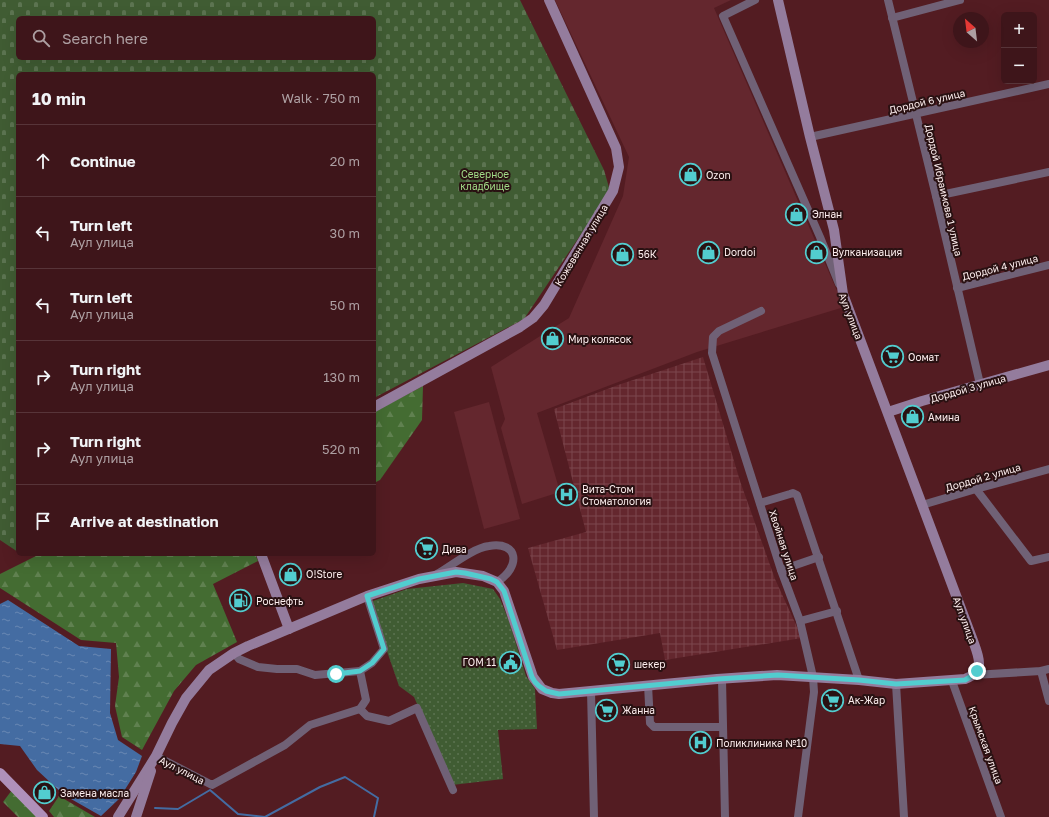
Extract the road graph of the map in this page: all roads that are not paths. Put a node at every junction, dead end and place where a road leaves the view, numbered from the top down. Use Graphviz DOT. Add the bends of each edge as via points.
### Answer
graph roads {
  1 [pos="549,0"];
  2 [pos="755,0"];
  3 [pos="778,0"];
  4 [pos="888,0"];
  5 [pos="960,0"];
  6 [pos="892,18"];
  7 [pos="1049,84"];
  8 [pos="916,114"];
  9 [pos="810,137"];
  10 [pos="1049,172"];
  11 [pos="936,196"];
  12 [pos="1049,265"];
  13 [pos="957,288"];
  14 [pos="843,294"];
  15 [pos="761,311"];
  16 [pos="1049,365"];
  17 [pos="980,384"];
  18 [pos="376,406"];
  19 [pos="888,412"];
  20 [pos="1049,469"];
  21 [pos="976,489"];
  22 [pos="760,503"];
  23 [pos="922,505"];
  24 [pos="262,556"];
  25 [pos="819,557"];
  26 [pos="1049,557"];
  27 [pos="781,570"];
  28 [pos="436,575"];
  29 [pos="497,582"];
  30 [pos="367,596"];
  31 [pos="837,610"];
  32 [pos="800,621"];
  33 [pos="289,629"];
  34 [pos="234,653"];
  35 [pos="1045,670"];
  36 [pos="360,671"];
  37 [pos="974,674"];
  38 [pos="813,677"];
  39 [pos="722,679"];
  40 [pos="859,680"];
  41 [pos="952,681"];
  42 [pos="896,684"];
  43 [pos="648,685"];
  44 [pos="591,690"];
  45 [pos="1049,701"];
  46 [pos="360,709"];
  47 [pos="723,727"];
  48 [pos="156,756"];
  49 [pos="2,778"];
  50 [pos="453,790"];
  51 [pos="43,817"];
  52 [pos="118,817"];
  53 [pos="136,817"];
  54 [pos="594,817"];
  55 [pos="725,817"];
  56 [pos="798,817"];
  57 [pos="904,817"];
  58 [pos="1001,817"];
  1 -- 18 [label="main road, Кожевенная улица" via="616,148 619,167 613,191 544,305 533,318 507,335"];
  2 -- 14 [label="street, Аул улица" via="723,16"];
  3 -- 9 [label="main road"];
  4 -- 6 [label="street, Дордой Ибраимова 1 улица"];
  5 -- 6 [label="street"];
  6 -- 8 [label="street, Дордой Ибраимова 1 улица"];
  7 -- 8 [label="street, Дордой 6 улица"];
  8 -- 9 [label="street, Дордой 6 улица"];
  8 -- 11 [label="street, Дордой Ибраимова 1 улица"];
  9 -- 14 [label="main road" via="834,230"];
  10 -- 11 [label="street"];
  11 -- 13 [label="street, Дордой Ибраимова 1 улица"];
  12 -- 13 [label="street, Дордой 4 улица"];
  13 -- 17 [label="street, Дордой Ибраимова 1 улица"];
  14 -- 19 [label="main road, Аул улица"];
  15 -- 22 [label="street, Хвойная улица" via="719,331 713,337 712,353"];
  16 -- 17 [label="main road, Дордой 3 улица"];
  17 -- 19 [label="main road, Дордой 3 улица"];
  19 -- 23 [label="main road, Аул улица"];
  20 -- 21 [label="street, Дордой 2 улица"];
  21 -- 23 [label="street, Дордой 2 улица"];
  21 -- 26 [label="street" via="1032,561"];
  22 -- 25 [label="street" via="793,493 797,495"];
  22 -- 27 [label="street, Хвойная улица"];
  23 -- 37 [label="main road, Аул улица" via="979,659"];
  24 -- 33 [label="main road"];
  25 -- 27 [label="street"];
  25 -- 31 [label="street"];
  27 -- 32 [label="street, Хвойная улица"];
  28 -- 29 [label="main road, Аул улица" via="465,573"];
  28 -- 29 [label="street" via="472,552 497,545 510,551 514,562 508,573"];
  28 -- 30 [label="main road, Аул улица"];
  29 -- 44 [label="main road" via="504,591 532,677 539,686 546,691 559,694"];
  30 -- 33 [label="main road, Аул улица"];
  30 -- 36 [label="street" via="384,649 372,663"];
  31 -- 32 [label="street"];
  31 -- 40 [label="street"];
  32 -- 38 [label="street, Хвойная улица"];
  33 -- 34 [label="main road, Аул улица"];
  34 -- 36 [label="street" via="239,659 258,667 298,669 315,675"];
  34 -- 48 [label="main road, Аул улица" via="209,670 186,698"];
  35 -- 37 [label="street"];
  35 -- 45 [label="street"];
  36 -- 46 [label="street" via="366,700"];
  37 -- 41 [label="main road" via="965,680"];
  38 -- 39 [label="main road" via="778,675"];
  38 -- 40 [label="main road"];
  38 -- 56 [label="street, Хвойная улица" via="814,692"];
  39 -- 43 [label="main road"];
  39 -- 47 [label="street"];
  40 -- 42 [label="main road"];
  41 -- 42 [label="main road"];
  41 -- 58 [label="street, Крымская улица"];
  42 -- 57 [label="street"];
  43 -- 44 [label="main road"];
  43 -- 47 [label="street" via="650,723 654,727"];
  44 -- 54 [label="street"];
  46 -- 48 [label="street, Аул улица" via="310,725 285,745 212,785"];
  46 -- 50 [label="street" via="367,716 389,721 417,708"];
  47 -- 55 [label="street"];
  48 -- 52 [label="main road"];
  48 -- 53 [label="main road"];
  49 -- 51 [label="main road"];
}
